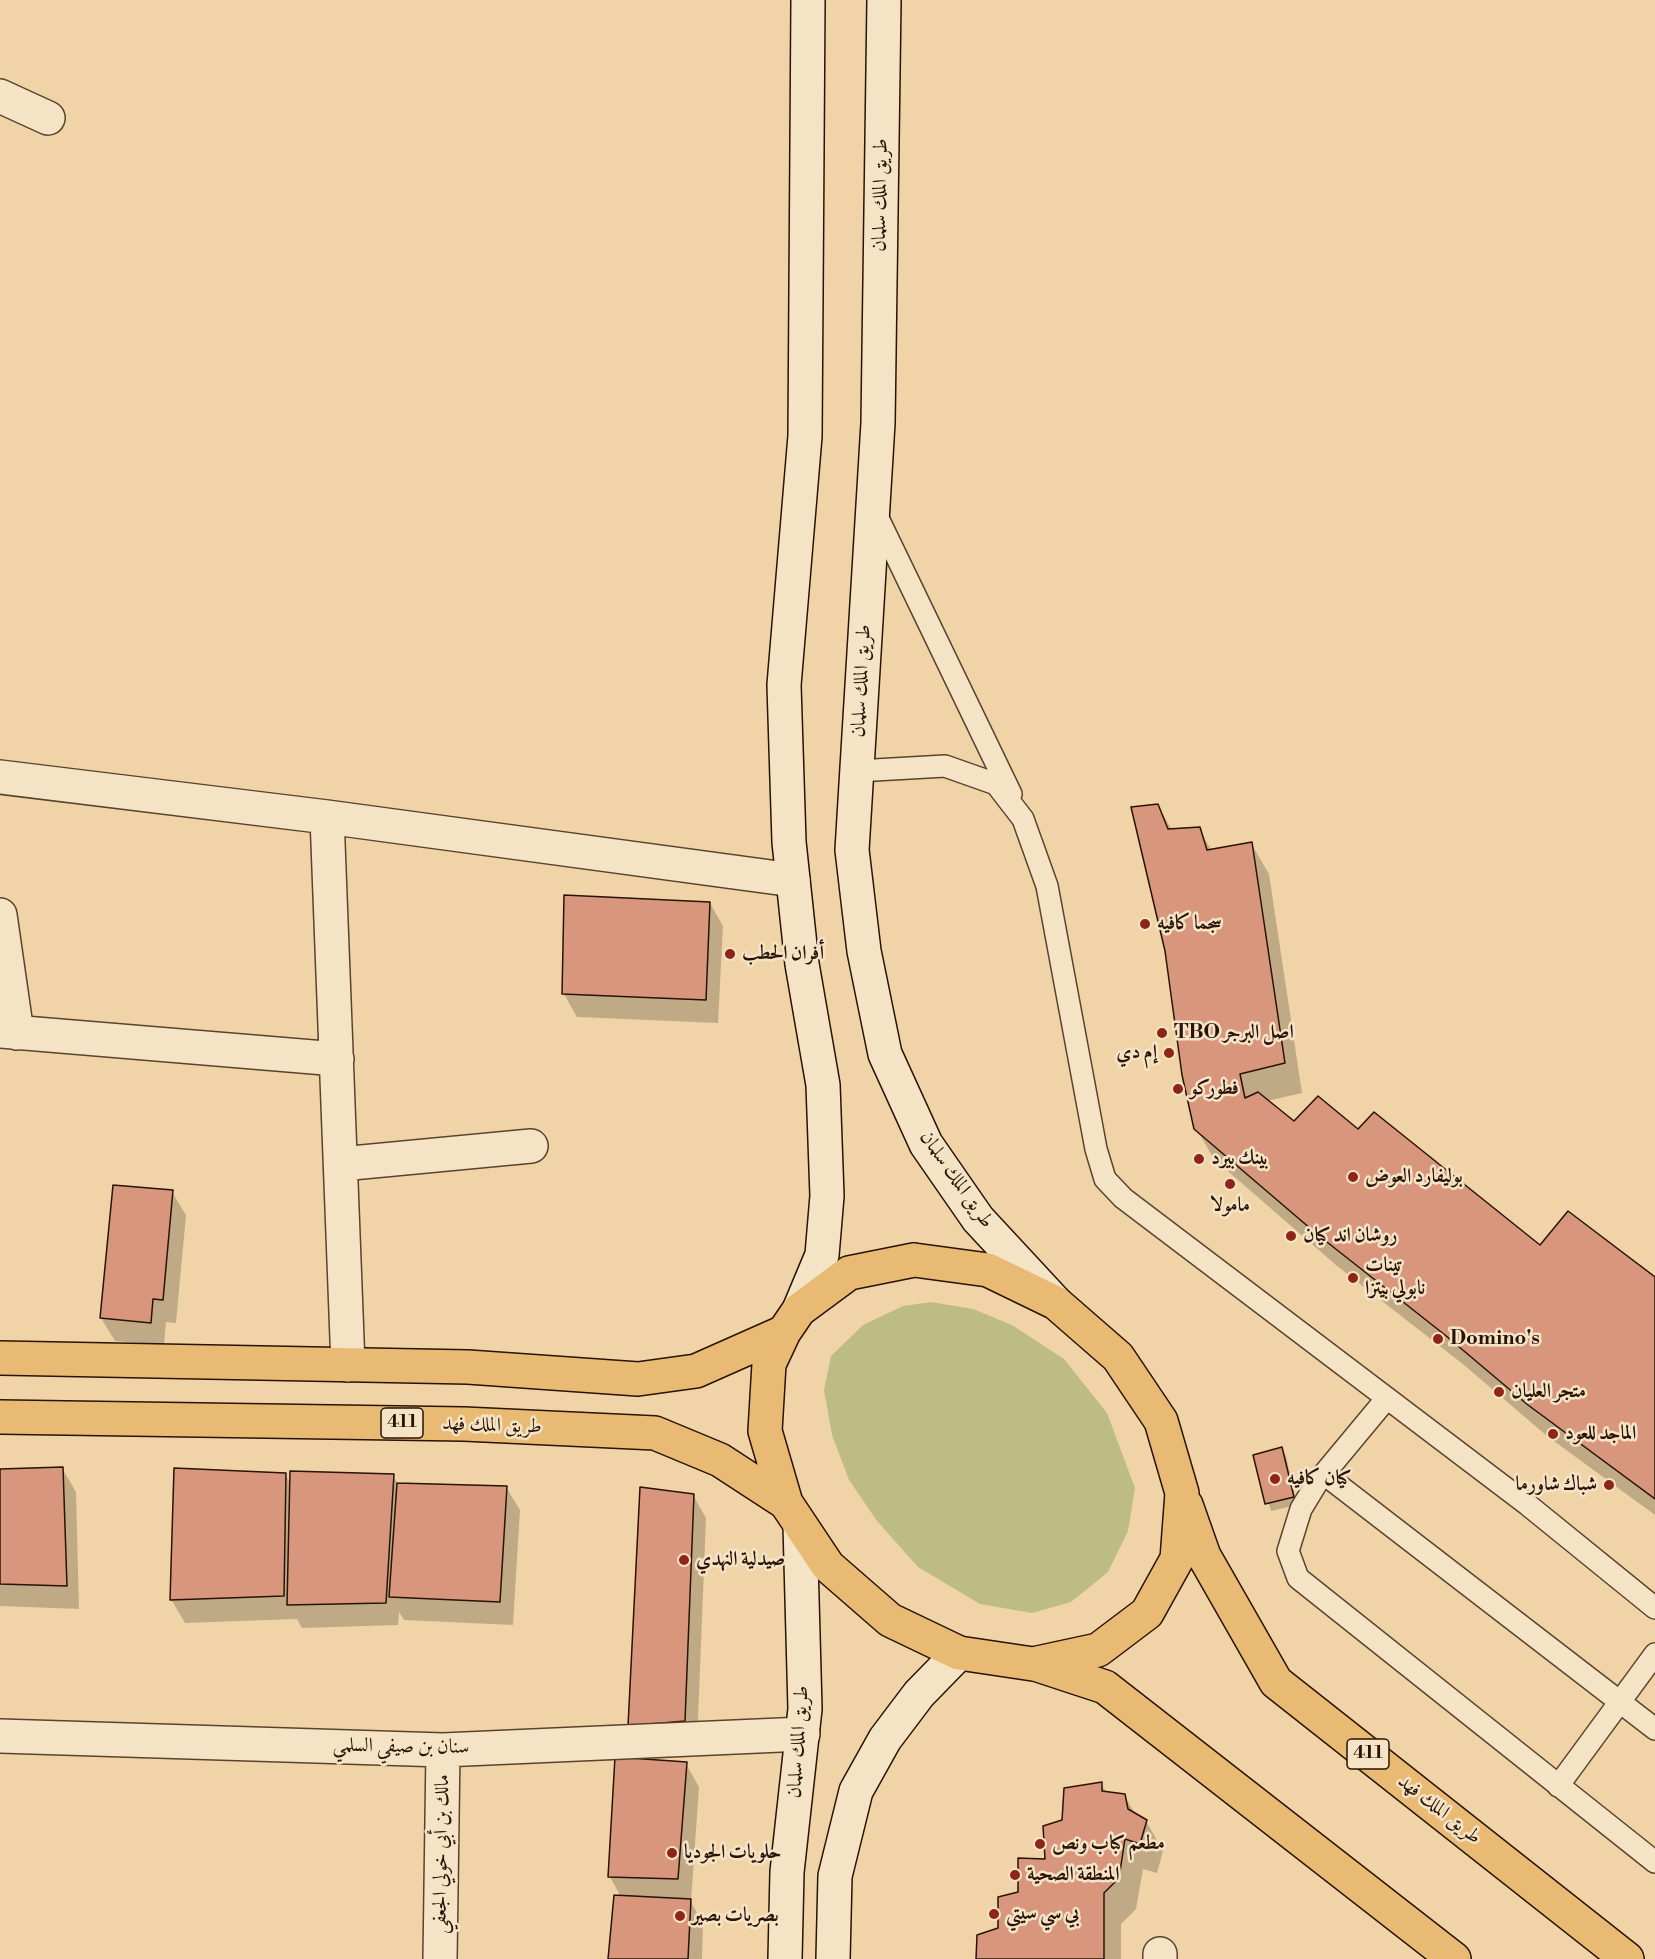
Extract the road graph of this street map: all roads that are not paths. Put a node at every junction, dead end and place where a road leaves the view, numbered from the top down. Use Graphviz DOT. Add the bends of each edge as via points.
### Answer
graph roads {
  1 [pos="808,0"];
  2 [pos="884,0"];
  3 [pos="0,96"];
  4 [pos="48,118"];
  5 [pos="873,507"];
  6 [pos="856,771"];
  7 [pos="0,777"];
  8 [pos="327,817"];
  9 [pos="1023,819"];
  10 [pos="793,880"];
  11 [pos="0,915"];
  12 [pos="8,1032"];
  13 [pos="337,1059"];
  14 [pos="531,1146"];
  15 [pos="340,1164"];
  16 [pos="1056,1304"];
  17 [pos="791,1321"];
  18 [pos="0,1358"];
  19 [pos="348,1365"];
  20 [pos="1387,1398"];
  21 [pos="0,1417"];
  22 [pos="1324,1474"];
  23 [pos="1182,1493"];
  24 [pos="793,1514"];
  25 [pos="1655,1608"];
  26 [pos="959,1653"];
  27 [pos="1655,1654"];
  28 [pos="1033,1664"];
  29 [pos="1621,1704"];
  30 [pos="1655,1729"];
  31 [pos="803,1734"];
  32 [pos="0,1736"];
  33 [pos="443,1750"];
  34 [pos="1558,1786"];
  35 [pos="1655,1862"];
  36 [pos="440,1959"];
  37 [pos="785,1959"];
  38 [pos="833,1959"];
  39 [pos="1455,1959"];
  40 [pos="1627,1959"];
  1 -- 10 [label="main road" via="805,436 784,685"];
  2 -- 5 [label="main road, طريق الملك سلمان" via="878,423"];
  3 -- 4 [label="main road"];
  5 -- 6 [label="main road, طريق الملك سلمان"];
  5 -- 9 [label="lane"];
  6 -- 9 [label="lane" via="945,766 996,784"];
  6 -- 16 [label="main road, طريق الملك سلمان" via="852,850 864,951 885,1054 933,1153 978,1219"];
  7 -- 8 [label="main road"];
  8 -- 10 [label="main road"];
  8 -- 13 [label="main road"];
  9 -- 20 [label="lane" via="1047,886 1096,1149 1105,1179 1123,1198"];
  10 -- 17 [label="main road" via="802,964 823,1085 827,1196 822,1255"];
  11 -- 12 [label="main road"];
  12 -- 13 [label="main road"];
  13 -- 15 [label="main road"];
  14 -- 15 [label="main road"];
  15 -- 19 [label="main road"];
  16 -- 17 [label="main road, طريق الملك فهد" via="988,1270 914,1260 849,1273"];
  16 -- 23 [label="main road, طريق الملك فهد" via="1118,1357 1161,1421"];
  17 -- 19 [label="main road" via="696,1371 638,1379 468,1366"];
  17 -- 24 [label="main road" via="769,1364 765,1431"];
  18 -- 19 [label="main road"];
  20 -- 22 [label="lane"];
  20 -- 25 [label="lane"];
  21 -- 24 [label="main road, طريق الملك فهد / 411" via="464,1424 655,1433 720,1460"];
  22 -- 29 [label="lane"];
  22 -- 34 [label="lane" via="1301,1509 1288,1551 1298,1578"];
  23 -- 28 [label="main road" via="1177,1559 1147,1613 1098,1650"];
  23 -- 40 [label="main road, طريق الملك فهد / 411" via="1204,1556 1276,1682"];
  24 -- 26 [label="main road" via="828,1566 890,1620"];
  24 -- 31 [label="main road, طريق الملك سلمان" via="805,1709"];
  26 -- 28 [label="main road"];
  26 -- 38 [label="main road" via="919,1694 885,1739 856,1791 835,1876"];
  27 -- 29 [label="lane"];
  28 -- 39 [label="main road" via="1105,1687"];
  29 -- 30 [label="lane"];
  29 -- 34 [label="lane"];
  31 -- 33 [label="main road, سنان بن صيفي السلمي"];
  31 -- 37 [label="main road, طريق الملك سلمان" via="787,1872"];
  32 -- 33 [label="main road, سنان بن صيفي السلمي"];
  33 -- 36 [label="main road, مالك بن أبي خولي الجعفي"];
  34 -- 35 [label="lane"];
}
